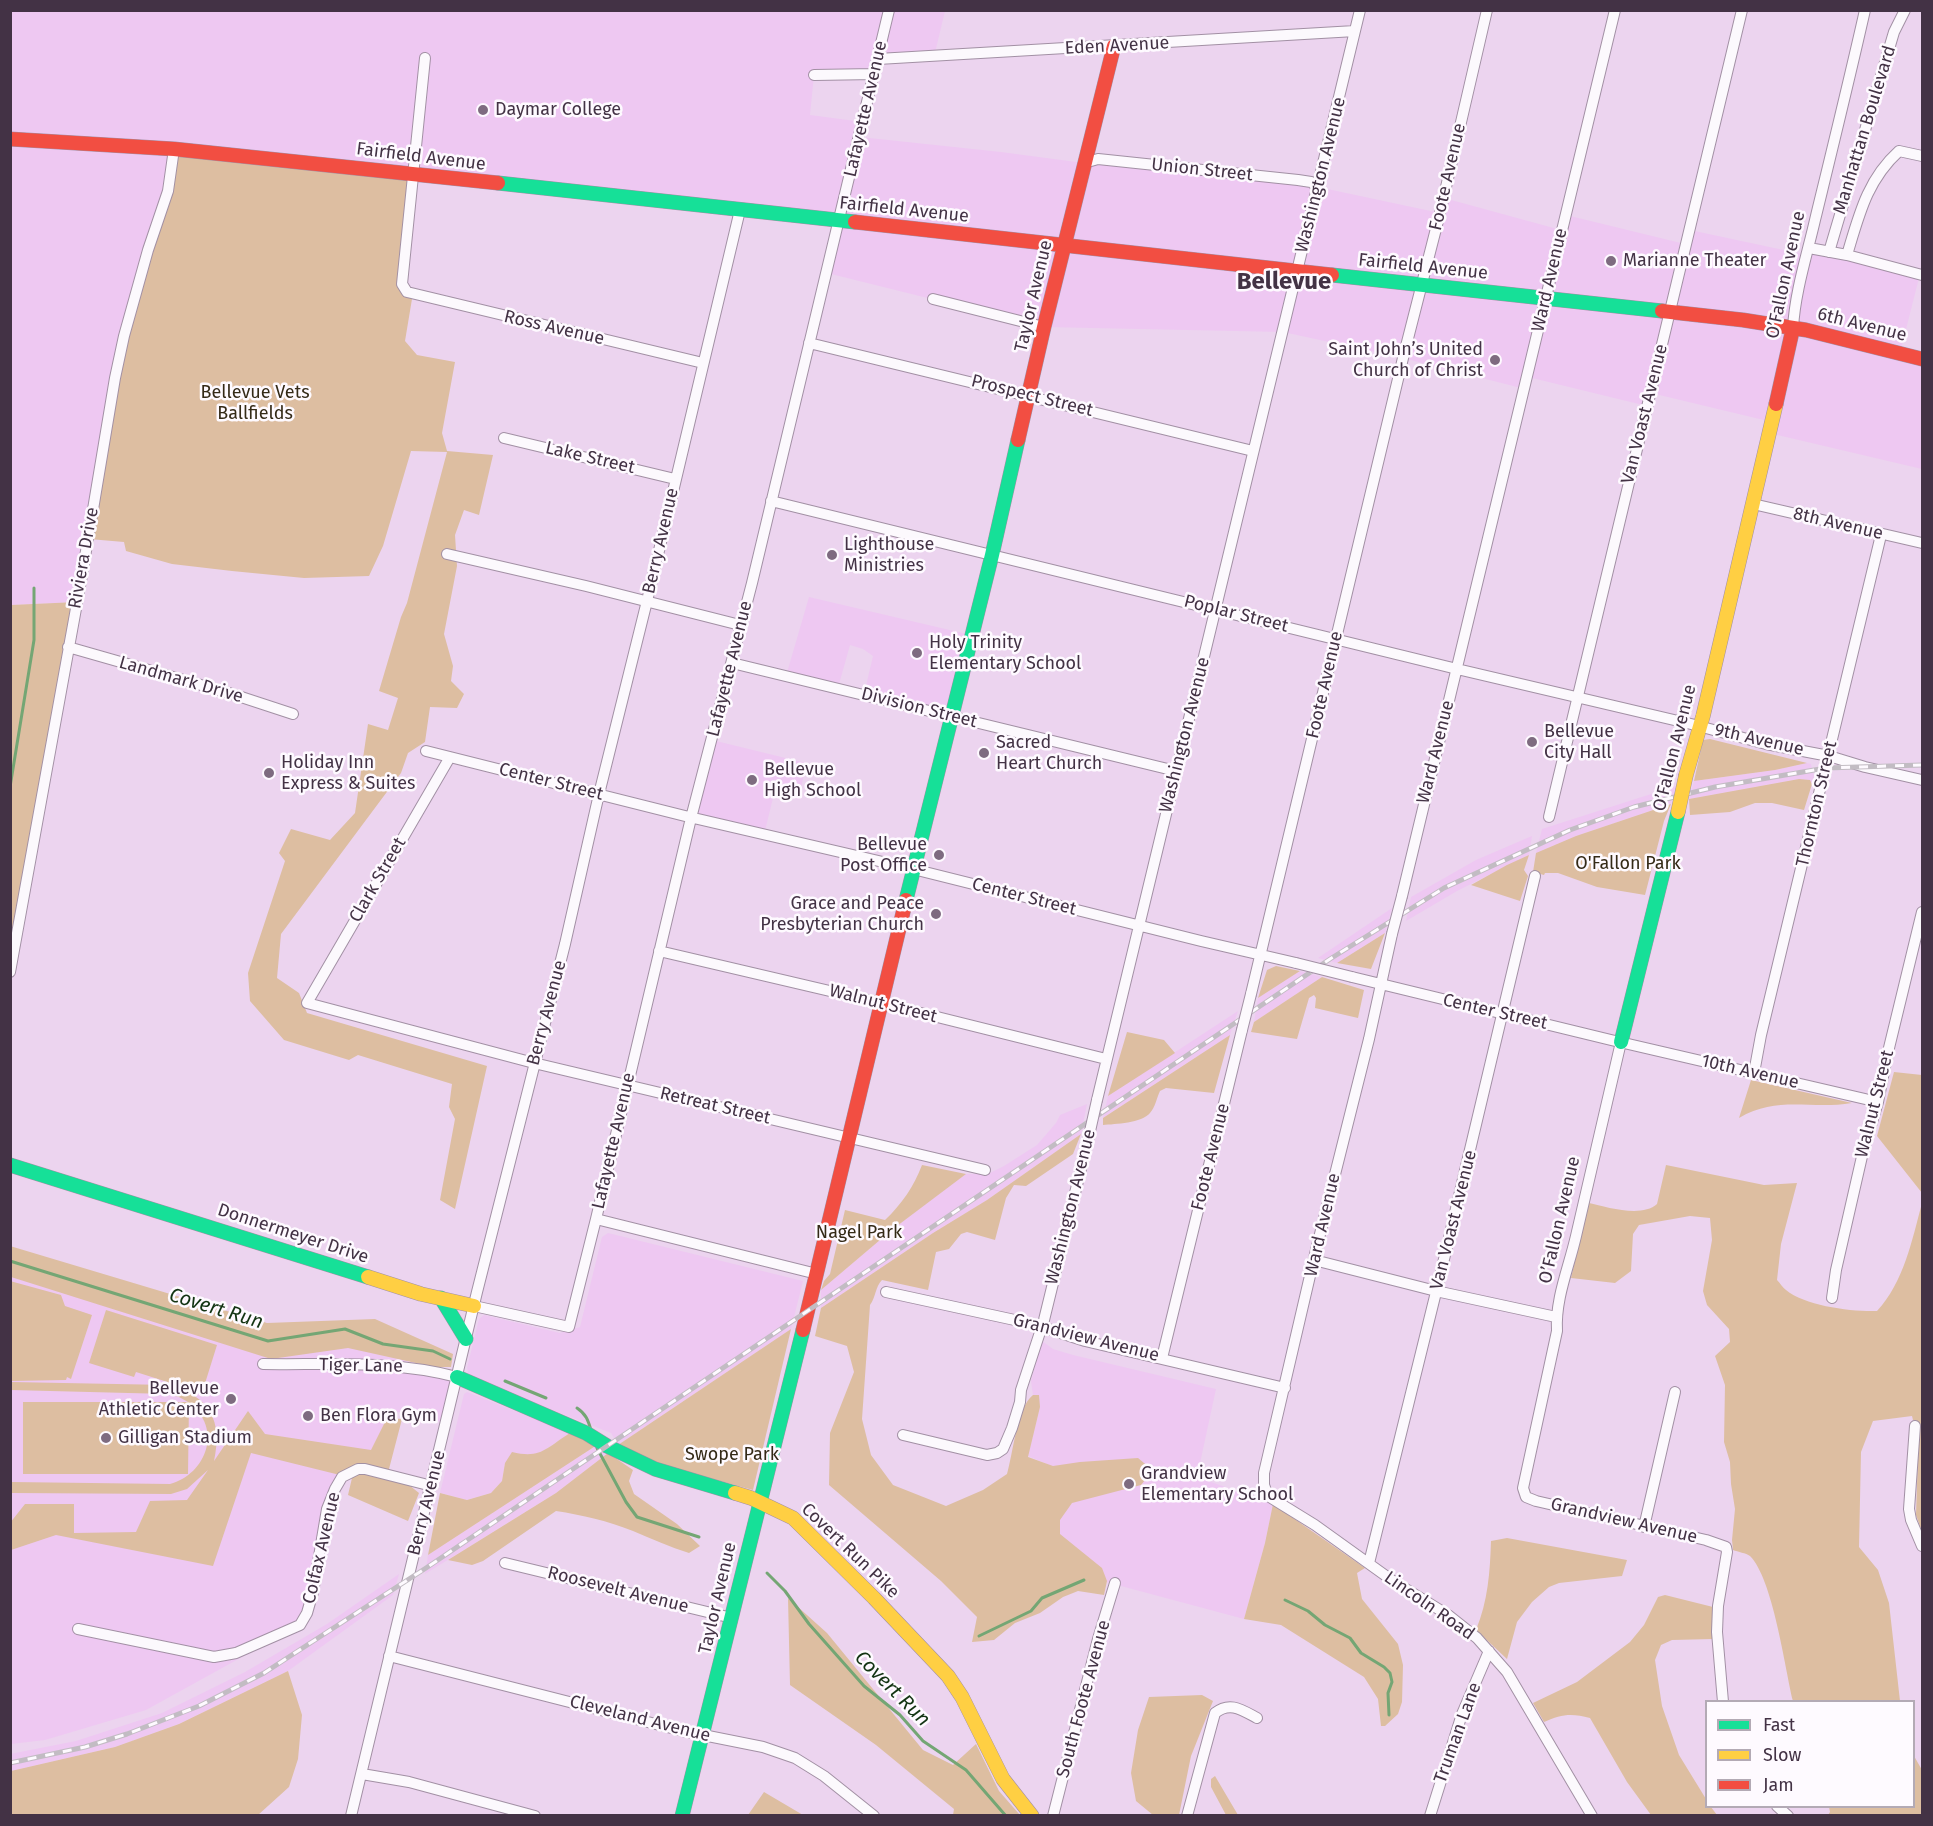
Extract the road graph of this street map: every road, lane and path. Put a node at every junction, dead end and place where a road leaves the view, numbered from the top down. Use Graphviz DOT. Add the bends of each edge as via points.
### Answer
graph roads {
  1 [pos="889,10"];
  2 [pos="1360,10"];
  3 [pos="1486,10"];
  4 [pos="1615,10"];
  5 [pos="1742,10"];
  6 [pos="1864,10"];
  7 [pos="1905,10"];
  8 [pos="1355,31"];
  9 [pos="1113,46"];
  10 [pos="426,58"];
  11 [pos="878,59"];
  12 [pos="875,74"];
  13 [pos="814,75"];
  14 [pos="10,139"];
  15 [pos="174,149"];
  16 [pos="1923,156"];
  17 [pos="1084,163"];
  18 [pos="412,174"];
  19 [pos="1318,187"];
  20 [pos="740,210"];
  21 [pos="839,221"];
  22 [pos="1064,246"];
  23 [pos="1809,248"];
  24 [pos="1828,252"];
  25 [pos="1847,255"];
  26 [pos="1297,271"];
  27 [pos="1923,275"];
  28 [pos="1421,285"];
  29 [pos="933,299"];
  30 [pos="1546,299"];
  31 [pos="1670,312"];
  32 [pos="1044,327"];
  33 [pos="1793,328"];
  34 [pos="809,343"];
  35 [pos="1923,359"];
  36 [pos="703,363"];
  37 [pos="1029,395"];
  38 [pos="504,438"];
  39 [pos="1253,451"];
  40 [pos="675,479"];
  41 [pos="771,501"];
  42 [pos="1753,504"];
  43 [pos="1881,535"];
  44 [pos="1923,543"];
  45 [pos="447,554"];
  46 [pos="992,555"];
  47 [pos="647,601"];
  48 [pos="1217,610"];
  49 [pos="740,625"];
  50 [pos="1336,638"];
  51 [pos="68,647"];
  52 [pos="732,663"];
  53 [pos="1456,669"];
  54 [pos="1577,697"];
  55 [pos="293,714"];
  56 [pos="951,715"];
  57 [pos="1700,726"];
  58 [pos="426,751"];
  59 [pos="1829,756"];
  60 [pos="450,757"];
  61 [pos="1176,771"];
  62 [pos="1923,780"];
  63 [pos="599,794"];
  64 [pos="1550,817"];
  65 [pos="691,818"];
  66 [pos="914,869"];
  67 [pos="1535,876"];
  68 [pos="1923,912"];
  69 [pos="1139,925"];
  70 [pos="659,951"];
  71 [pos="1261,954"];
  72 [pos="10,972"];
  73 [pos="1381,984"];
  74 [pos="307,1003"];
  75 [pos="881,1003"];
  76 [pos="1502,1013"];
  77 [pos="1621,1042"];
  78 [pos="1106,1059"];
  79 [pos="534,1063"];
  80 [pos="1754,1073"];
  81 [pos="628,1085"];
  82 [pos="1878,1102"];
  83 [pos="849,1137"];
  84 [pos="10,1165"];
  85 [pos="985,1170"];
  86 [pos="596,1219"];
  87 [pos="1314,1260"];
  88 [pos="817,1274"];
  89 [pos="1436,1291"];
  90 [pos="886,1292"];
  91 [pos="441,1298"];
  92 [pos="1832,1298"];
  93 [pos="474,1306"];
  94 [pos="1556,1317"];
  95 [pos="568,1327"];
  96 [pos="1043,1327"];
  97 [pos="466,1339"];
  98 [pos="1162,1358"];
  99 [pos="263,1364"];
  100 [pos="457,1377"];
  101 [pos="1285,1388"];
  102 [pos="1675,1392"];
  103 [pos="1915,1426"];
  104 [pos="903,1435"];
  105 [pos="432,1486"];
  106 [pos="1524,1493"];
  107 [pos="1266,1494"];
  108 [pos="759,1502"];
  109 [pos="1644,1527"];
  110 [pos="1923,1546"];
  111 [pos="505,1563"];
  112 [pos="1369,1563"];
  113 [pos="1115,1583"];
  114 [pos="732,1618"];
  115 [pos="78,1629"];
  116 [pos="1489,1651"];
  117 [pos="389,1656"];
  118 [pos="1723,1700"];
  119 [pos="1257,1718"];
  120 [pos="702,1735"];
  121 [pos="362,1774"];
  122 [pos="351,1815"];
  123 [pos="534,1815"];
  124 [pos="682,1815"];
  125 [pos="874,1815"];
  126 [pos="1032,1815"];
  127 [pos="1053,1815"];
  128 [pos="1187,1815"];
  129 [pos="1430,1815"];
  130 [pos="1592,1815"];
  1 -- 11 [label="street, Lafayette Avenue"];
  2 -- 8 [label="street, Washington Avenue"];
  3 -- 28 [label="street, Foote Avenue"];
  4 -- 30 [label="street, Ward Avenue"];
  5 -- 31 [label="street, Van Voast Avenue"];
  6 -- 23 [label="street, O’Fallon Avenue"];
  7 -- 24 [label="street, Manhattan Boulevard" via="1894,32"];
  8 -- 9 [label="street, Eden Avenue"];
  8 -- 19 [label="street, Washington Avenue"];
  9 -- 11 [label="street, Eden Avenue"];
  9 -- 17 [label="street, Taylor Avenue"];
  10 -- 18 [label="street"];
  11 -- 12 [label="street, Lafayette Avenue"];
  12 -- 13 [label="street"];
  12 -- 21 [label="street, Lafayette Avenue"];
  14 -- 15 [label="street, Fairfield Avenue"];
  15 -- 18 [label="street, Fairfield Avenue"];
  15 -- 51 [label="street, Riviera Drive" via="168,191 121,350"];
  16 -- 25 [label="street" via="1899,151 1878,176 1865,196"];
  17 -- 19 [label="street, Union Street" via="1098,159 1298,180"];
  17 -- 22 [label="street, Taylor Avenue"];
  18 -- 20 [label="street, Fairfield Avenue"];
  18 -- 36 [label="street, Ross Avenue" via="402,284 407,292"];
  19 -- 26 [label="street, Washington Avenue"];
  20 -- 21 [label="street, Fairfield Avenue"];
  20 -- 36 [label="street, Berry Avenue"];
  21 -- 22 [label="street, Fairfield Avenue"];
  21 -- 34 [label="street, Lafayette Avenue"];
  22 -- 26 [label="street, Fairfield Avenue"];
  22 -- 32 [label="street, Taylor Avenue"];
  23 -- 24 [label="street"];
  23 -- 33 [label="street, O’Fallon Avenue"];
  24 -- 25 [label="street"];
  25 -- 27 [label="street"];
  26 -- 28 [label="street, Fairfield Avenue"];
  26 -- 39 [label="street, Washington Avenue"];
  28 -- 30 [label="street, Fairfield Avenue"];
  28 -- 50 [label="street, Foote Avenue"];
  29 -- 32 [label="street"];
  30 -- 31 [label="street, Fairfield Avenue"];
  30 -- 53 [label="street, Ward Avenue"];
  31 -- 33 [label="street, Fairfield Avenue"];
  31 -- 54 [label="street, Van Voast Avenue"];
  32 -- 37 [label="street, Taylor Avenue"];
  33 -- 35 [label="street, 6th Avenue"];
  33 -- 42 [label="street, O’Fallon Avenue"];
  34 -- 37 [label="street, Prospect Street"];
  34 -- 41 [label="street, Lafayette Avenue"];
  36 -- 40 [label="street, Berry Avenue"];
  37 -- 39 [label="street, Prospect Street"];
  37 -- 46 [label="street, Taylor Avenue"];
  38 -- 40 [label="street, Lake Street"];
  39 -- 48 [label="street, Washington Avenue"];
  40 -- 47 [label="street, Berry Avenue"];
  41 -- 46 [label="street, Poplar Street"];
  41 -- 49 [label="street, Lafayette Avenue"];
  42 -- 43 [label="street, 8th Avenue"];
  42 -- 57 [label="street, O’Fallon Avenue"];
  43 -- 44 [label="street, 8th Avenue"];
  43 -- 59 [label="street, Thornton Street"];
  45 -- 47 [label="street"];
  46 -- 48 [label="street, Poplar Street"];
  46 -- 56 [label="street, Taylor Avenue"];
  47 -- 49 [label="street"];
  47 -- 63 [label="street, Berry Avenue"];
  48 -- 50 [label="street, Poplar Street"];
  48 -- 61 [label="street, Washington Avenue"];
  49 -- 52 [label="street, Lafayette Avenue"];
  50 -- 53 [label="street, Poplar Street"];
  50 -- 71 [label="street, Foote Avenue"];
  51 -- 55 [label="street, Landmark Drive"];
  51 -- 72 [label="street, Riviera Drive"];
  52 -- 56 [label="street, Division Street"];
  52 -- 65 [label="street, Lafayette Avenue"];
  53 -- 54 [label="street, Poplar Street"];
  53 -- 73 [label="street, Ward Avenue, bridge"];
  54 -- 57 [label="street, Poplar Street"];
  54 -- 64 [label="street, Van Voast Avenue"];
  56 -- 61 [label="street, Division Street"];
  56 -- 66 [label="street, Taylor Avenue"];
  57 -- 59 [label="street, 9th Avenue"];
  57 -- 77 [label="street, O’Fallon Avenue, bridge"];
  58 -- 60 [label="street, Center Street"];
  59 -- 62 [label="street, 9th Avenue"];
  59 -- 80 [label="street, Thornton Street"];
  60 -- 63 [label="street, Center Street"];
  60 -- 74 [label="street, Clark Street"];
  61 -- 69 [label="street, Washington Avenue"];
  63 -- 65 [label="street, Center Street"];
  63 -- 79 [label="street, Berry Avenue"];
  65 -- 66 [label="street, Center Street"];
  65 -- 70 [label="street, Lafayette Avenue"];
  66 -- 69 [label="street, Center Street"];
  66 -- 75 [label="street, Taylor Avenue"];
  67 -- 76 [label="street, Van Voast Avenue"];
  68 -- 82 [label="street, Walnut Street"];
  69 -- 71 [label="street, Center Street"];
  69 -- 78 [label="street, Washington Avenue"];
  70 -- 75 [label="street, Walnut Street"];
  70 -- 81 [label="street, Lafayette Avenue"];
  71 -- 73 [label="street, Center Street, bridge"];
  71 -- 98 [label="street, Foote Avenue, bridge"];
  73 -- 76 [label="street, Center Street"];
  73 -- 87 [label="street, Ward Avenue"];
  74 -- 79 [label="street, Retreat Street"];
  75 -- 78 [label="street, Walnut Street"];
  75 -- 83 [label="street, Taylor Avenue"];
  76 -- 77 [label="street, Center Street"];
  76 -- 89 [label="street, Van Voast Avenue"];
  77 -- 80 [label="street, 10th Avenue"];
  77 -- 94 [label="street, O’Fallon Avenue"];
  78 -- 96 [label="street, Washington Avenue, bridge"];
  79 -- 81 [label="street, Retreat Street"];
  79 -- 93 [label="street, Berry Avenue"];
  80 -- 82 [label="street, 10th Avenue"];
  81 -- 83 [label="street, Retreat Street"];
  81 -- 86 [label="street, Lafayette Avenue"];
  82 -- 92 [label="street, Walnut Street" via="1863,1152"];
  83 -- 85 [label="street, Retreat Street"];
  83 -- 88 [label="street, Taylor Avenue"];
  84 -- 91 [label="street, Donnermeyer Drive"];
  86 -- 88 [label="street"];
  86 -- 95 [label="street, Lafayette Avenue"];
  87 -- 89 [label="street"];
  87 -- 101 [label="street, Ward Avenue"];
  88 -- 108 [label="street, Taylor Avenue"];
  89 -- 94 [label="street"];
  89 -- 112 [label="street, Van Voast Avenue"];
  90 -- 96 [label="street, Grandview Avenue"];
  91 -- 93 [label="street, Donnermeyer Drive"];
  91 -- 97 [label="street"];
  93 -- 95 [label="street, Donnermeyer Drive"];
  93 -- 97 [label="street, Berry Avenue"];
  94 -- 106 [label="street, O’Fallon Avenue" via="1557,1331"];
  96 -- 98 [label="street, Grandview Avenue"];
  96 -- 104 [label="street, Washington Avenue" via="1003,1449 987,1455"];
  97 -- 100 [label="street, Berry Avenue"];
  98 -- 101 [label="street, Grandview Avenue"];
  99 -- 100 [label="street, Tiger Lane" via="390,1365"];
  100 -- 105 [label="street, Berry Avenue"];
  100 -- 108 [label="street, Covert Run Pike" via="592,1436 655,1469"];
  101 -- 107 [label="street, Ward Avenue" via="1264,1473"];
  102 -- 109 [label="street"];
  103 -- 110 [label="street" via="1910,1509"];
  105 -- 115 [label="street, Colfax Avenue" via="365,1469 342,1477 327,1509 312,1592 300,1625 236,1653 214,1657"];
  105 -- 117 [label="street, Berry Avenue"];
  106 -- 109 [label="street, Grandview Avenue" via="1536,1501"];
  107 -- 112 [label="street, Lincoln Road"];
  108 -- 114 [label="street, Taylor Avenue"];
  108 -- 126 [label="street, Covert Run Pike" via="802,1526 948,1676 1003,1779"];
  109 -- 118 [label="street, Grandview Avenue" via="1726,1547 1717,1632"];
  111 -- 114 [label="street, Roosevelt Avenue"];
  112 -- 116 [label="street, Lincoln Road" via="1448,1616"];
  113 -- 127 [label="street, South Foote Avenue"];
  114 -- 120 [label="street, Taylor Avenue"];
  116 -- 129 [label="street, Truman Lane" via="1462,1714"];
  116 -- 130 [label="street, Lincoln Road" via="1507,1672"];
  117 -- 120 [label="street, Cleveland Avenue"];
  117 -- 121 [label="street, Berry Avenue"];
  119 -- 128 [label="street" via="1230,1706 1215,1713"];
  120 -- 124 [label="street, Taylor Avenue"];
  120 -- 125 [label="street, Cleveland Avenue" via="795,1758"];
  121 -- 122 [label="street, Berry Avenue"];
  121 -- 123 [label="street" via="409,1782"];
}
